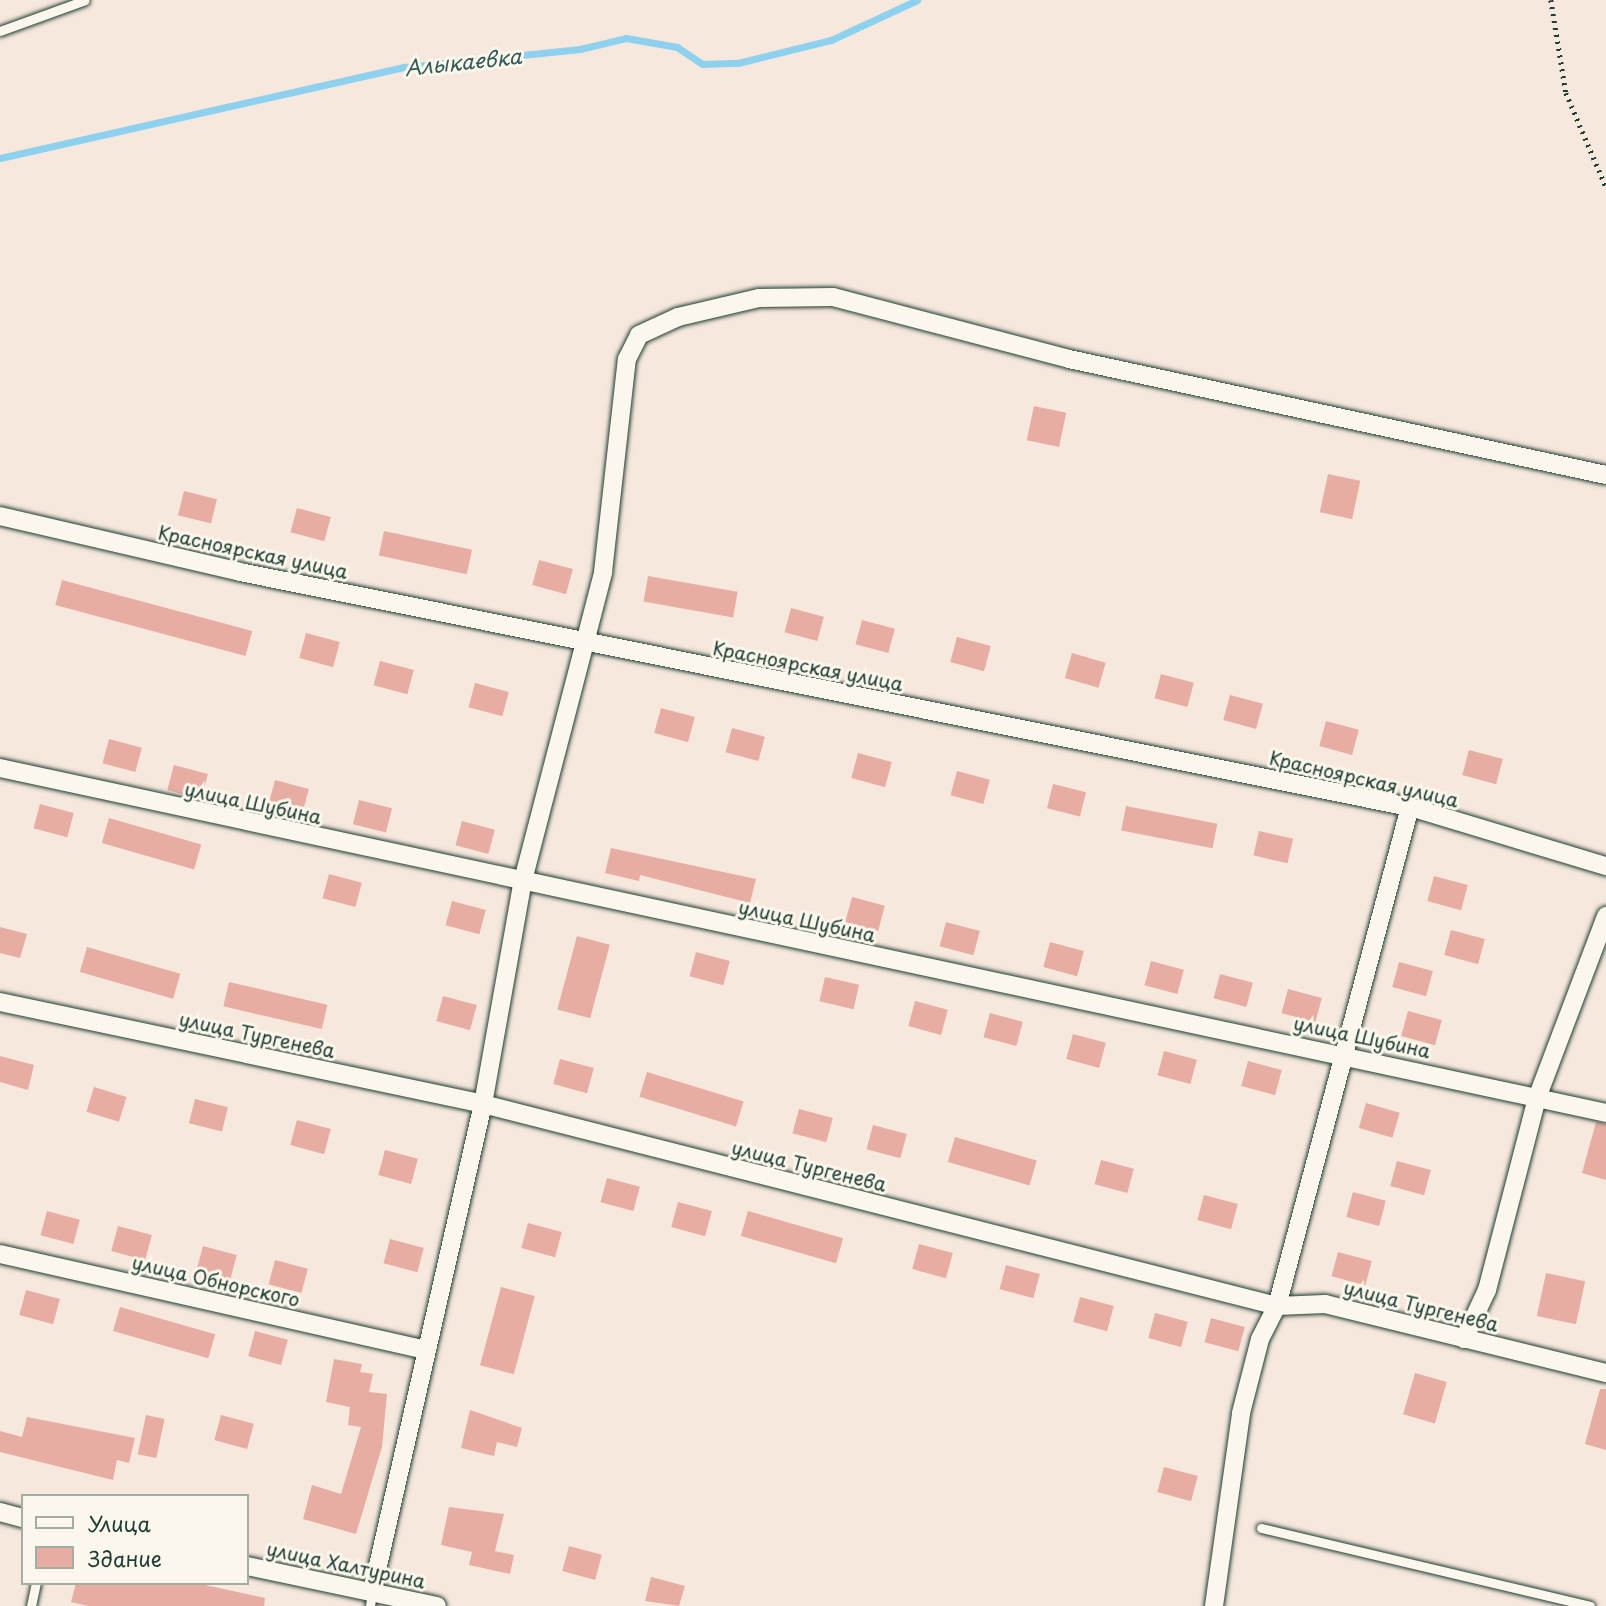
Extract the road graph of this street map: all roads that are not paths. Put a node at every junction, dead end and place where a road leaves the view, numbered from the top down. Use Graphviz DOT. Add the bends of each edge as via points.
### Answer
graph roads {
  1 [pos="85,0"];
  2 [pos="0,31"];
  3 [pos="1606,475"];
  4 [pos="0,516"];
  5 [pos="584,643"];
  6 [pos="0,768"];
  7 [pos="1410,807"];
  8 [pos="1606,866"];
  9 [pos="522,884"];
  10 [pos="1606,916"];
  11 [pos="0,1002"];
  12 [pos="1340,1053"];
  13 [pos="1537,1098"];
  14 [pos="483,1104"];
  15 [pos="1606,1113"];
  16 [pos="0,1254"];
  17 [pos="1278,1306"];
  18 [pos="1464,1339"];
  19 [pos="423,1349"];
  20 [pos="1606,1373"];
  21 [pos="0,1513"];
  22 [pos="21,1518"];
  23 [pos="1261,1528"];
  24 [pos="248,1566"];
  25 [pos="36,1585"];
  26 [pos="371,1599"];
  27 [pos="31,1606"];
  28 [pos="437,1606"];
  29 [pos="1214,1606"];
  30 [pos="1590,1606"];
  1 -- 2 [label="lane"];
  3 -- 5 [label="street" via="1069,359 833,297 759,298 678,317 639,335 633,347 603,572"];
  4 -- 5 [label="street, Красноярская улица"];
  5 -- 7 [label="street, Красноярская улица"];
  5 -- 9 [label="street"];
  6 -- 9 [label="street, улица Шубина"];
  7 -- 8 [label="street, Красноярская улица"];
  7 -- 12 [label="street"];
  9 -- 12 [label="street, улица Шубина"];
  9 -- 14 [label="street"];
  10 -- 13 [label="street"];
  11 -- 14 [label="street, улица Тургенева"];
  12 -- 13 [label="street, улица Шубина"];
  12 -- 17 [label="street"];
  13 -- 15 [label="street, улица Шубина"];
  13 -- 18 [label="street" via="1487,1290"];
  14 -- 17 [label="street, улица Тургенева"];
  14 -- 19 [label="street"];
  16 -- 19 [label="street, улица Обнорского"];
  17 -- 18 [label="street, улица Тургенева" via="1325,1304"];
  17 -- 29 [label="street" via="1260,1339 1241,1413"];
  18 -- 20 [label="street, улица Тургенева"];
  19 -- 26 [label="street"];
  21 -- 22 [label="street"];
  23 -- 30 [label="lane"];
  24 -- 26 [label="street, улица Халтурина"];
  25 -- 27 [label="lane"];
  26 -- 28 [label="street, улица Халтурина"];
}
